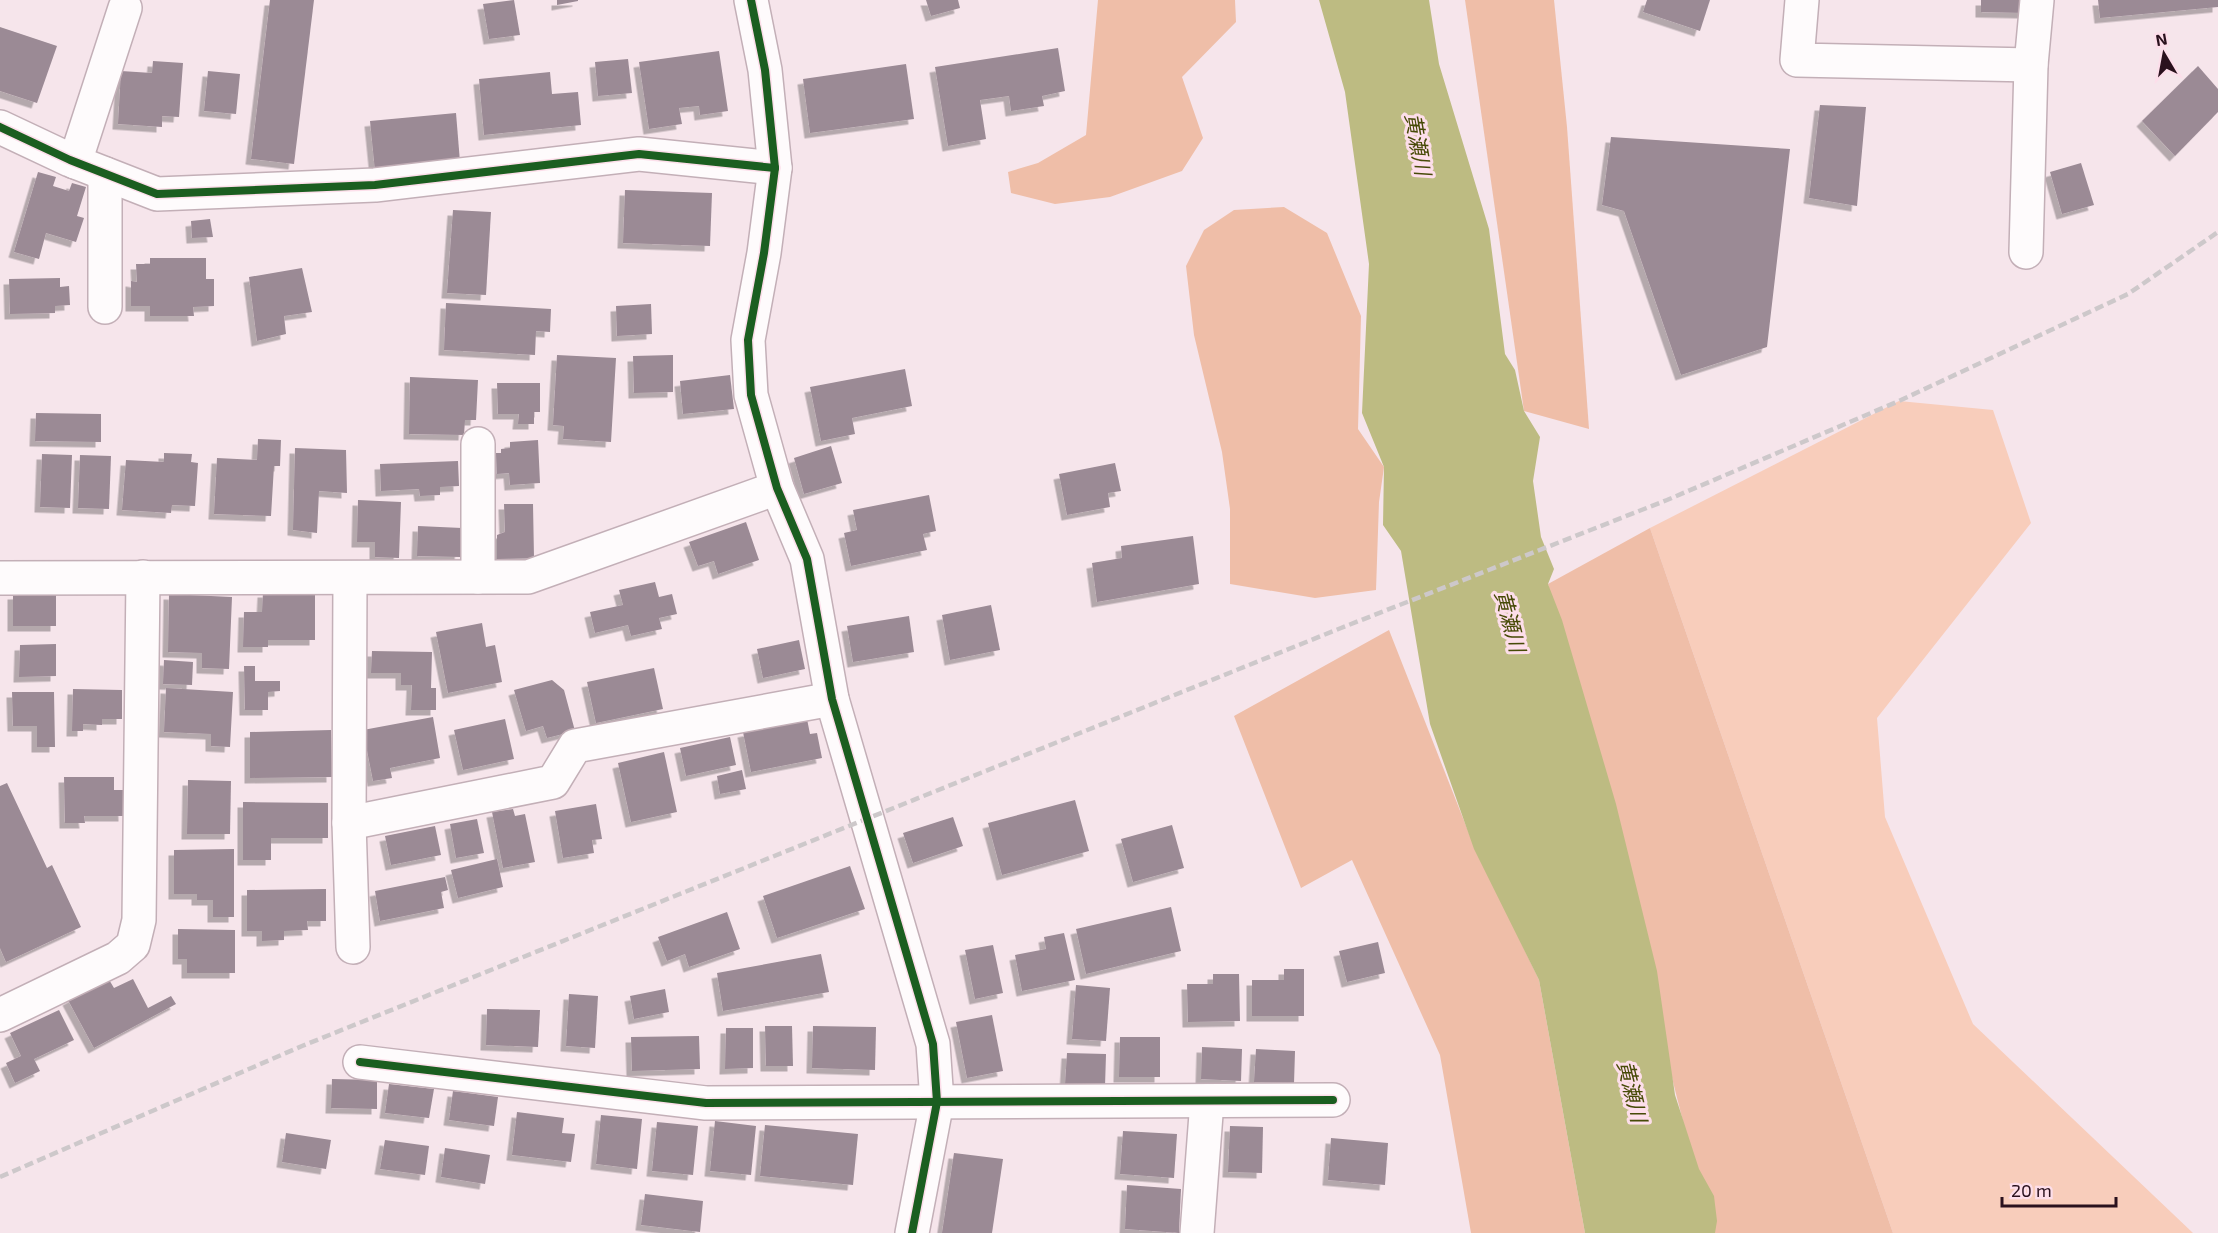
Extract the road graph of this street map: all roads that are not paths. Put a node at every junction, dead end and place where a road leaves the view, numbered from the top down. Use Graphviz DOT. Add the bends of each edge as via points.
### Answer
graph roads {
  1 [pos="750,0"];
  2 [pos="1802,0"];
  3 [pos="2037,0"];
  4 [pos="125,8"];
  5 [pos="2031,65"];
  6 [pos="0,127"];
  7 [pos="75,162"];
  8 [pos="775,168"];
  9 [pos="105,174"];
  10 [pos="2026,252"];
  11 [pos="105,307"];
  12 [pos="478,444"];
  13 [pos="777,488"];
  14 [pos="143,577"];
  15 [pos="478,577"];
  16 [pos="0,578"];
  17 [pos="350,578"];
  18 [pos="832,699"];
  19 [pos="349,823"];
  20 [pos="353,947"];
  21 [pos="0,1015"];
  22 [pos="360,1062"];
  23 [pos="1333,1100"];
  24 [pos="1207,1101"];
  25 [pos="937,1102"];
  26 [pos="912,1233"];
  27 [pos="1197,1233"];
  1 -- 8 [label="street" via="765,70"];
  2 -- 5 [label="street" via="1797,60"];
  3 -- 5 [label="street"];
  4 -- 7 [label="street"];
  5 -- 10 [label="street"];
  6 -- 7 [label="street"];
  7 -- 9 [label="street"];
  8 -- 9 [label="street" via="639,154 375,185 157,194"];
  8 -- 13 [label="street" via="748,340 751,395"];
  9 -- 11 [label="street"];
  12 -- 15 [label="street"];
  13 -- 15 [label="street" via="528,577"];
  13 -- 18 [label="street" via="807,559"];
  14 -- 16 [label="street"];
  14 -- 17 [label="street"];
  14 -- 21 [label="street" via="139,920 133,945 118,958"];
  15 -- 17 [label="street"];
  17 -- 19 [label="street"];
  18 -- 19 [label="street" via="575,746 553,782"];
  18 -- 25 [label="street" via="933,1044"];
  19 -- 20 [label="street"];
  22 -- 25 [label="street" via="706,1102"];
  23 -- 24 [label="street"];
  24 -- 25 [label="street"];
  24 -- 27 [label="street"];
  25 -- 26 [label="street"];
}
